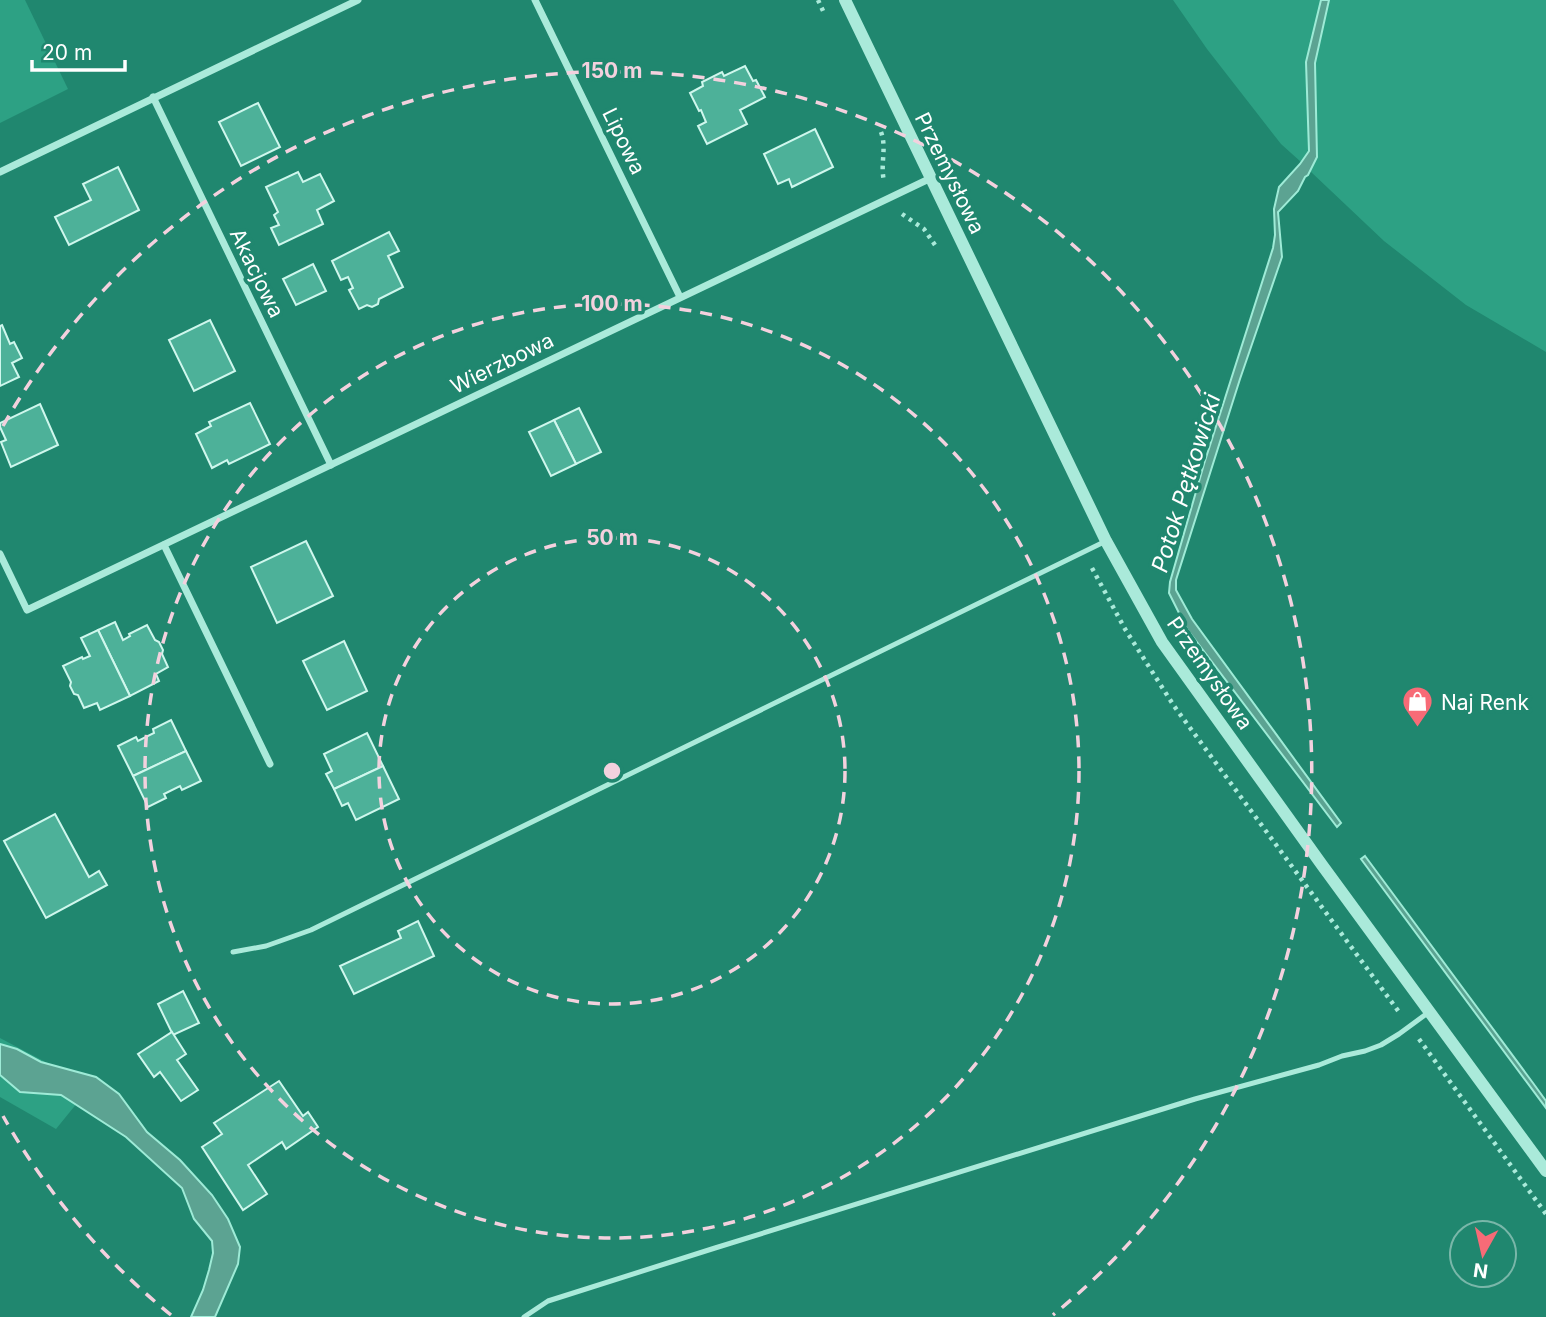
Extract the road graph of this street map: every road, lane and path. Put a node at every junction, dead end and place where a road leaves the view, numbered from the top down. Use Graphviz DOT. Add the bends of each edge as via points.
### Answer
graph roads {
  1 [pos="358,0"];
  2 [pos="536,0"];
  3 [pos="845,0"];
  4 [pos="153,97"];
  5 [pos="0,172"];
  6 [pos="931,178"];
  7 [pos="680,297"];
  8 [pos="331,465"];
  9 [pos="1106,541"];
  10 [pos="164,545"];
  11 [pos="0,554"];
  12 [pos="270,764"];
  13 [pos="233,952"];
  14 [pos="1429,1012"];
  15 [pos="1546,1171"];
  16 [pos="524,1317"];
  1 -- 4 [label="street"];
  2 -- 7 [label="street, Lipowa"];
  3 -- 6 [label="street, Przemysłowa"];
  4 -- 5 [label="street"];
  4 -- 8 [label="street, Akacjowa"];
  6 -- 7 [label="street, Wierzbowa"];
  6 -- 9 [label="street, Przemysłowa"];
  7 -- 8 [label="street, Wierzbowa"];
  8 -- 10 [label="street, Wierzbowa"];
  9 -- 13 [label="lane" via="311,930"];
  9 -- 14 [label="street, Przemysłowa" via="1163,642"];
  10 -- 11 [label="street, Wierzbowa" via="27,610"];
  10 -- 12 [label="street"];
  14 -- 15 [label="street, Przemysłowa"];
  14 -- 16 [label="lane" via="1366,1051 1195,1099 715,1248 548,1301"];
}
